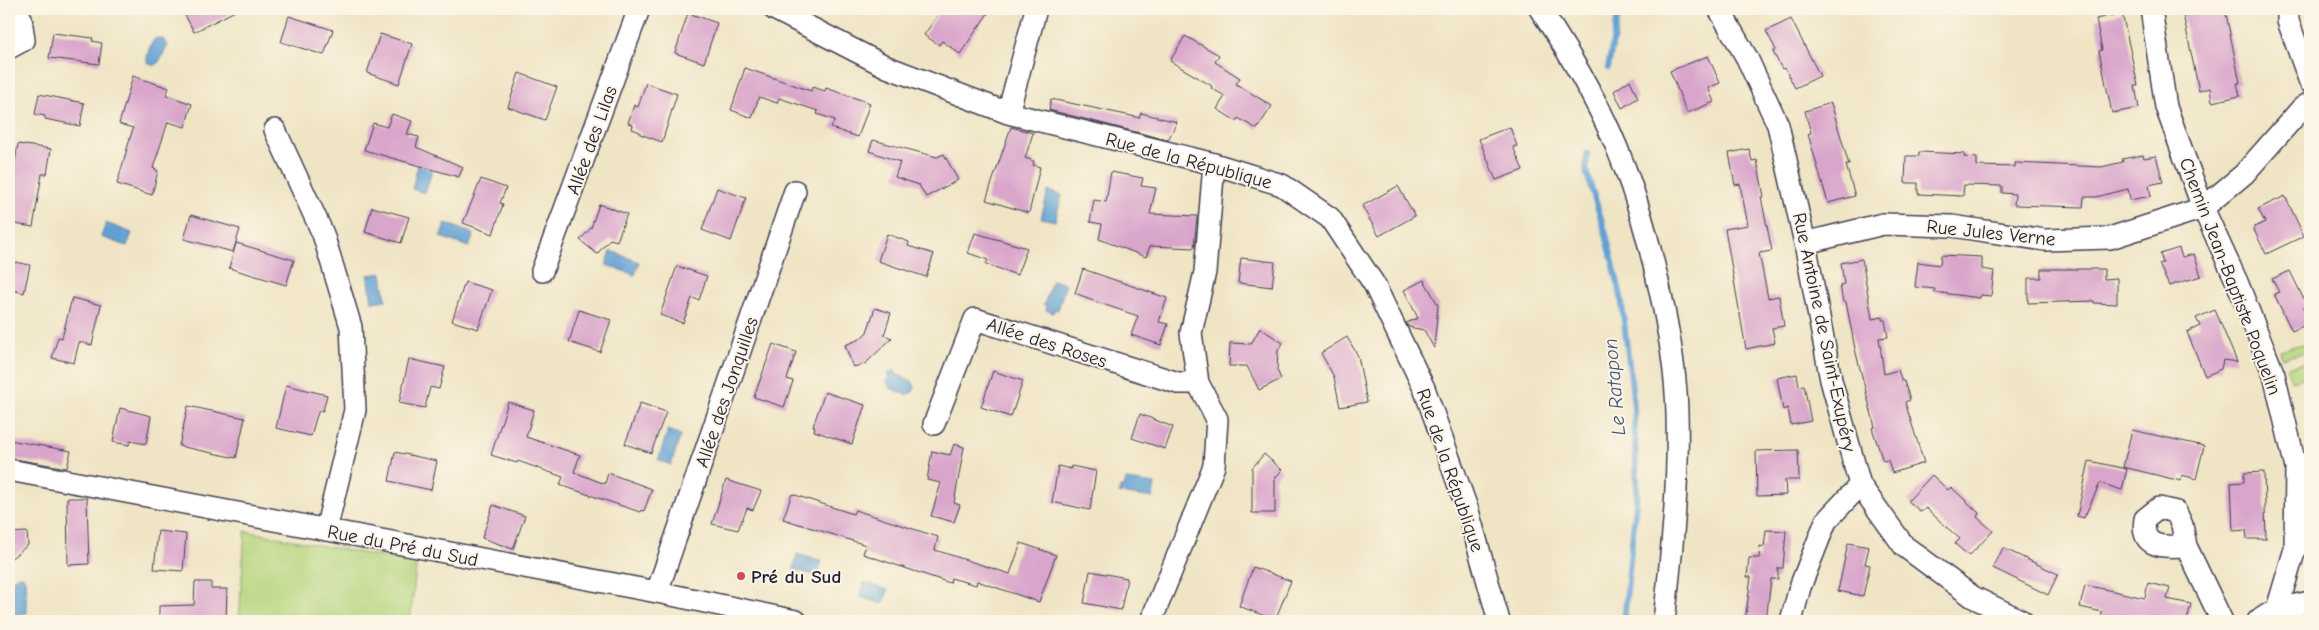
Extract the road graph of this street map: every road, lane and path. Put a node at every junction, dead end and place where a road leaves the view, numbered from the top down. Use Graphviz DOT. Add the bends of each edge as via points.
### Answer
graph roads {
  1 [pos="639,9"];
  2 [pos="774,9"];
  3 [pos="1036,9"];
  4 [pos="1540,9"];
  5 [pos="1719,9"];
  6 [pos="2151,9"];
  7 [pos="2288,9"];
  8 [pos="9,17"];
  9 [pos="9,48"];
  10 [pos="2310,82"];
  11 [pos="2310,103"];
  12 [pos="1008,113"];
  13 [pos="275,130"];
  14 [pos="1214,164"];
  15 [pos="795,191"];
  16 [pos="2203,208"];
  17 [pos="1805,243"];
  18 [pos="542,271"];
  19 [pos="1198,383"];
  20 [pos="934,424"];
  21 [pos="9,470"];
  22 [pos="1860,485"];
  23 [pos="326,530"];
  24 [pos="2186,546"];
  25 [pos="657,592"];
  26 [pos="2310,602"];
  27 [pos="2277,610"];
  28 [pos="773,619"];
  29 [pos="796,621"];
  30 [pos="1151,621"];
  31 [pos="1499,621"];
  32 [pos="1664,621"];
  33 [pos="1791,621"];
  34 [pos="2022,621"];
  35 [pos="2222,621"];
  36 [pos="2258,621"];
  1 -- 18 [label="street, Allée des Lilas"];
  2 -- 12 [label="street, Rue de la République" via="887,68"];
  3 -- 12 [label="street"];
  4 -- 32 [label="street" via="1572,60 1624,164 1646,229 1664,307 1677,412 1677,505"];
  5 -- 17 [label="street, Rue Antoine de Saint-Exupéry" via="1747,58 1778,124"];
  6 -- 16 [label="street, Chemin Jean-Baptiste Poquelin" via="2166,107"];
  7 -- 10 [label="street" via="2288,21"];
  8 -- 9 [label="street" via="21,18 24,40"];
  11 -- 16 [label="street, Rue Jules Verne" via="2244,174"];
  12 -- 14 [label="street, Rue de la République"];
  13 -- 23 [label="street" via="323,234 351,327 355,410"];
  14 -- 19 [label="street" via="1205,272 1190,333"];
  14 -- 31 [label="street, Rue de la République" via="1282,185 1330,218 1374,284 1424,388 1468,511"];
  15 -- 25 [label="street, Allée des Jonquilles"];
  16 -- 17 [label="street, Rue Jules Verne" via="2110,238 2045,240 1952,226 1883,224"];
  16 -- 27 [label="street, Chemin Jean-Baptiste Poquelin" via="2238,282 2274,375 2296,468 2295,548"];
  17 -- 22 [label="street, Rue Antoine de Saint-Exupéry" via="1831,380"];
  19 -- 20 [label="street, Allée des Roses" via="1178,383 975,319"];
  19 -- 30 [label="street" via="1216,419 1214,466"];
  21 -- 23 [label="street, Rue du Pré du Sud"];
  22 -- 33 [label="street" via="1826,521 1800,587"];
  22 -- 34 [label="street, Rue Antoine de Saint-Exupéry" via="1904,546 1973,597"];
  23 -- 25 [label="street, Rue du Pré du Sud"];
  24 -- 35 [label="street"];
  25 -- 28 [label="street, Rue du Pré du Sud"];
  26 -- 27 [label="street"];
  27 -- 36 [label="street"];
  28 -- 29 [label="street, Rue du Pré du Sud"];
}
